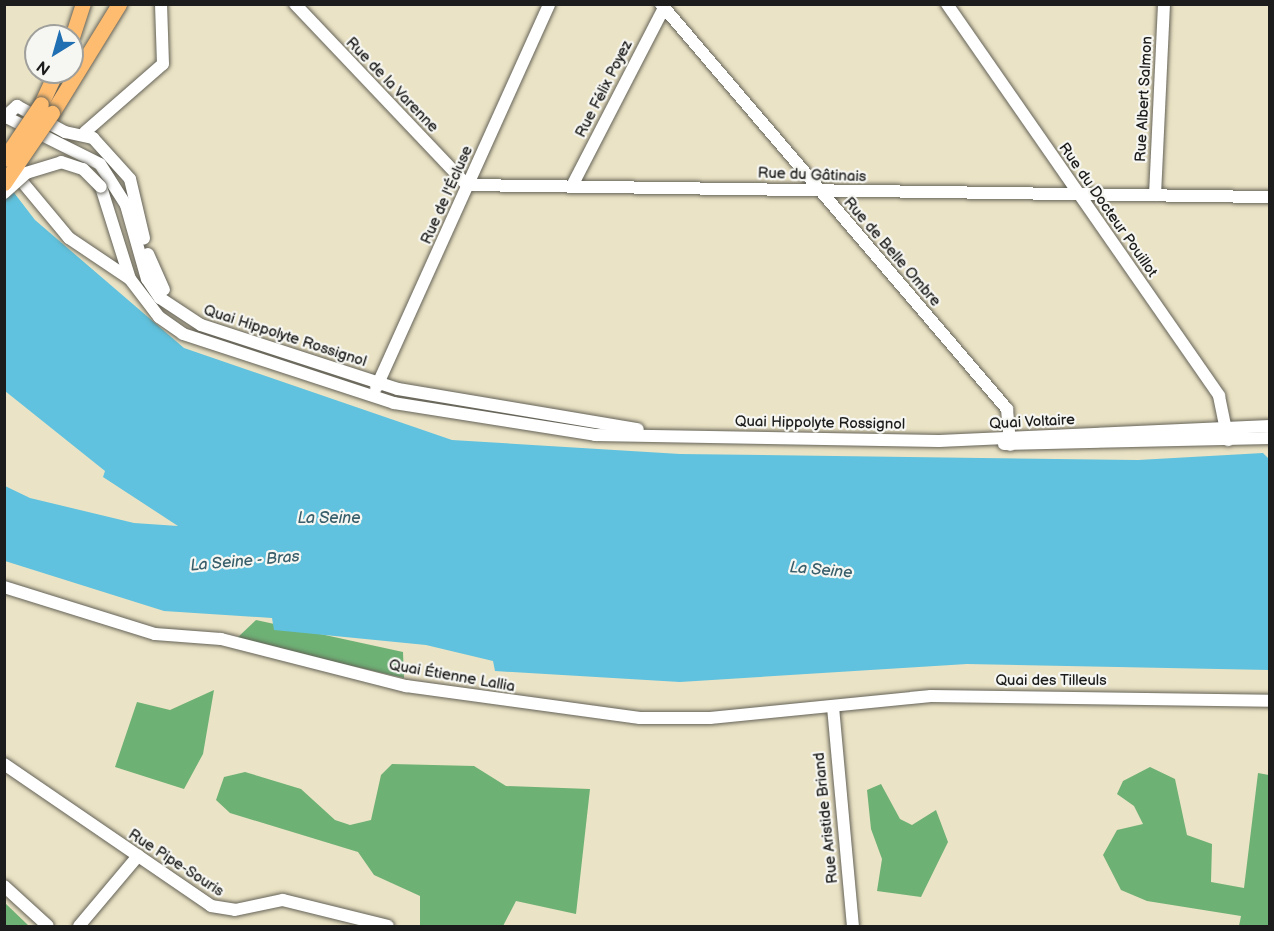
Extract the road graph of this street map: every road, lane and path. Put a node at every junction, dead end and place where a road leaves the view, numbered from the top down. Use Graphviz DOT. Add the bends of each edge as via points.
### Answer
graph roads {
  1 [pos="83,4"];
  2 [pos="119,4"];
  3 [pos="161,4"];
  4 [pos="295,4"];
  5 [pos="549,4"];
  6 [pos="947,4"];
  7 [pos="1164,4"];
  8 [pos="662,6"];
  9 [pos="76,24"];
  10 [pos="53,84"];
  11 [pos="47,108"];
  12 [pos="5,117"];
  13 [pos="85,132"];
  14 [pos="4,159"];
  15 [pos="4,183"];
  16 [pos="467,185"];
  17 [pos="572,186"];
  18 [pos="819,191"];
  19 [pos="4,193"];
  20 [pos="1078,193"];
  21 [pos="1155,195"];
  22 [pos="1269,197"];
  23 [pos="130,279"];
  24 [pos="182,315"];
  25 [pos="379,383"];
  26 [pos="372,398"];
  27 [pos="1269,426"];
  28 [pos="660,434"];
  29 [pos="1227,434"];
  30 [pos="1269,438"];
  31 [pos="979,440"];
  32 [pos="1011,441"];
  33 [pos="4,587"];
  34 [pos="1269,701"];
  35 [pos="833,707"];
  36 [pos="4,764"];
  37 [pos="138,856"];
  38 [pos="4,886"];
  39 [pos="48,927"];
  40 [pos="79,927"];
  41 [pos="388,927"];
  42 [pos="853,927"];
  1 -- 9 [label="main road"];
  2 -- 11 [label="main road"];
  3 -- 13 [label="street" via="163,64"];
  4 -- 16 [label="street, Rue de la Varenne"];
  5 -- 16 [label="street, Rue de l'Écluse"];
  6 -- 20 [label="street, Rue du Docteur Pouillot"];
  7 -- 21 [label="street, Rue Albert Salmon"];
  8 -- 17 [label="street, Rue Félix Poyez"];
  8 -- 18 [label="street, Rue de Belle Ombre"];
  10 -- 11 [label="main road"];
  11 -- 14 [label="main road, bridge"];
  11 -- 15 [label="main road, bridge"];
  12 -- 13 [label="street" via="17,106 65,132"];
  12 -- 24 [label="street, Quai Hippolyte Rossignol" via="100,164 126,205 147,279"];
  13 -- 24 [label="street" via="130,179 150,264"];
  14 -- 23 [label="street, Quai Hippolyte Rossignol" via="69,238"];
  16 -- 17 [label="street, Rue du Gâtinais"];
  16 -- 25 [label="street, Rue de l'Écluse"];
  17 -- 18 [label="street, Rue du Gâtinais"];
  18 -- 20 [label="street, Rue du Gâtinais"];
  18 -- 32 [label="street, Rue de Belle Ombre" via="1007,409"];
  19 -- 23 [label="street, bridge" via="26,173 61,162 83,170 100,187"];
  20 -- 21 [label="street, Rue du Gâtinais"];
  20 -- 29 [label="street, Rue du Docteur Pouillot" via="1219,396"];
  21 -- 22 [label="street, Rue du Gâtinais"];
  23 -- 26 [label="street, Quai Hippolyte Rossignol" via="159,317 189,337"];
  24 -- 25 [label="street, Quai Hippolyte Rossignol"];
  25 -- 26 [label="street, Rue de l'Écluse"];
  25 -- 28 [label="street, Quai Hippolyte Rossignol"];
  26 -- 28 [label="street, Quai Hippolyte Rossignol" via="557,431"];
  27 -- 29 [label="street, Quai Voltaire"];
  28 -- 31 [label="street, Quai Hippolyte Rossignol"];
  29 -- 30 [label="street, Quai Voltaire"];
  29 -- 32 [label="street, Quai Voltaire"];
  31 -- 32 [label="street, Quai Voltaire"];
  33 -- 35 [label="street, Quai Étienne Lallia" via="155,634 220,639 406,686 519,704 677,719"];
  34 -- 35 [label="street, Quai des Tilleuls" via="931,696"];
  35 -- 42 [label="street, Rue Aristide Briand"];
  36 -- 37 [label="street, Rue Pipe-Souris"];
  37 -- 40 [label="street"];
  37 -- 41 [label="street, Rue Pipe-Souris" via="224,910 283,900"];
  38 -- 39 [label="street"];
}
